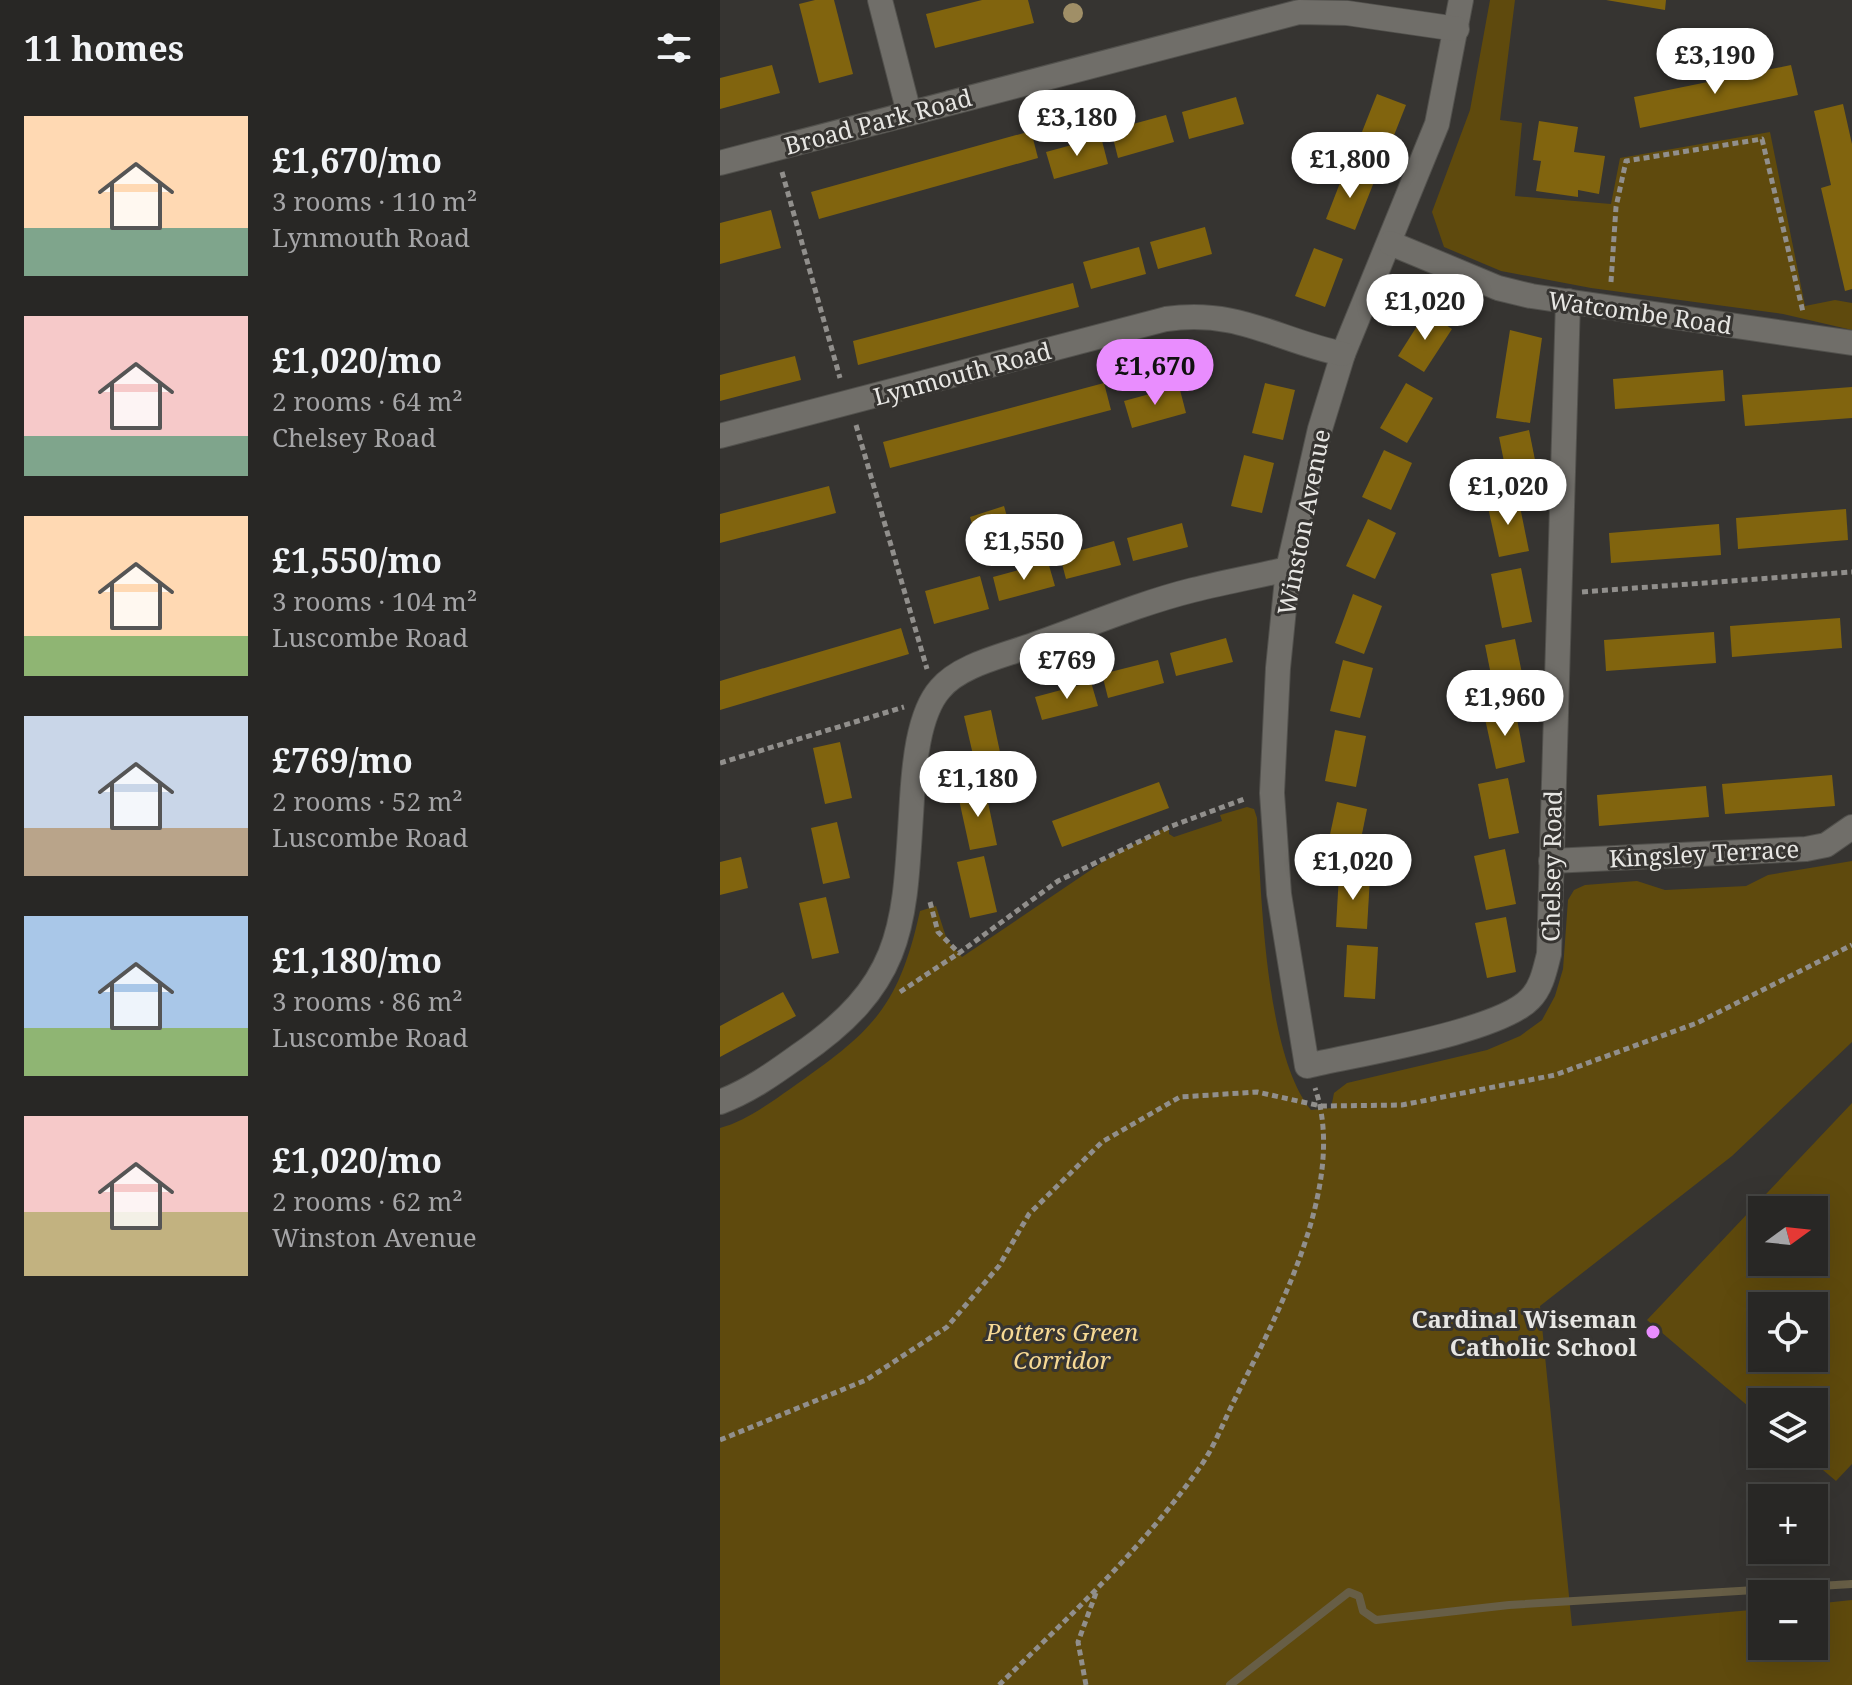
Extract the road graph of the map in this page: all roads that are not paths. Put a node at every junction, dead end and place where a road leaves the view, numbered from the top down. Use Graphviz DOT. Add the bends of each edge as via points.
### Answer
graph roads {
  1 [pos="880,0"];
  2 [pos="1461,0"];
  3 [pos="1457,29"];
  4 [pos="909,113"];
  5 [pos="720,163"];
  6 [pos="1390,243"];
  7 [pos="1568,301"];
  8 [pos="1852,343"];
  9 [pos="1343,354"];
  10 [pos="720,436"];
  11 [pos="1288,569"];
  12 [pos="1852,827"];
  13 [pos="1551,861"];
  14 [pos="1307,1066"];
  15 [pos="720,1102"];
  1 -- 4 [label="street"];
  2 -- 3 [label="street, Winston Avenue"];
  3 -- 4 [label="street, Broad Park Road" via="1347,13 1299,12"];
  3 -- 6 [label="street, Winston Avenue" via="1437,124"];
  4 -- 5 [label="street, Broad Park Road"];
  6 -- 7 [label="street, Watcombe Road" via="1498,288"];
  6 -- 9 [label="street, Winston Avenue"];
  7 -- 8 [label="street, Watcombe Road"];
  7 -- 13 [label="street, Chelsey Road"];
  9 -- 10 [label="street, Lynmouth Road" via="1257,326 1196,315"];
  9 -- 11 [label="street, Winston Avenue"];
  11 -- 14 [label="street, Winston Avenue" via="1272,793 1279,894"];
  11 -- 15 [label="street" via="1191,590 988,662 939,689 919,738 896,943 869,993 832,1033 749,1089"];
  12 -- 13 [label="street, Kingsley Terrace" via="1826,845 1806,849"];
  13 -- 14 [label="street, Chelsey Road" via="1549,954 1543,978 1517,1011 1497,1022"];
}
